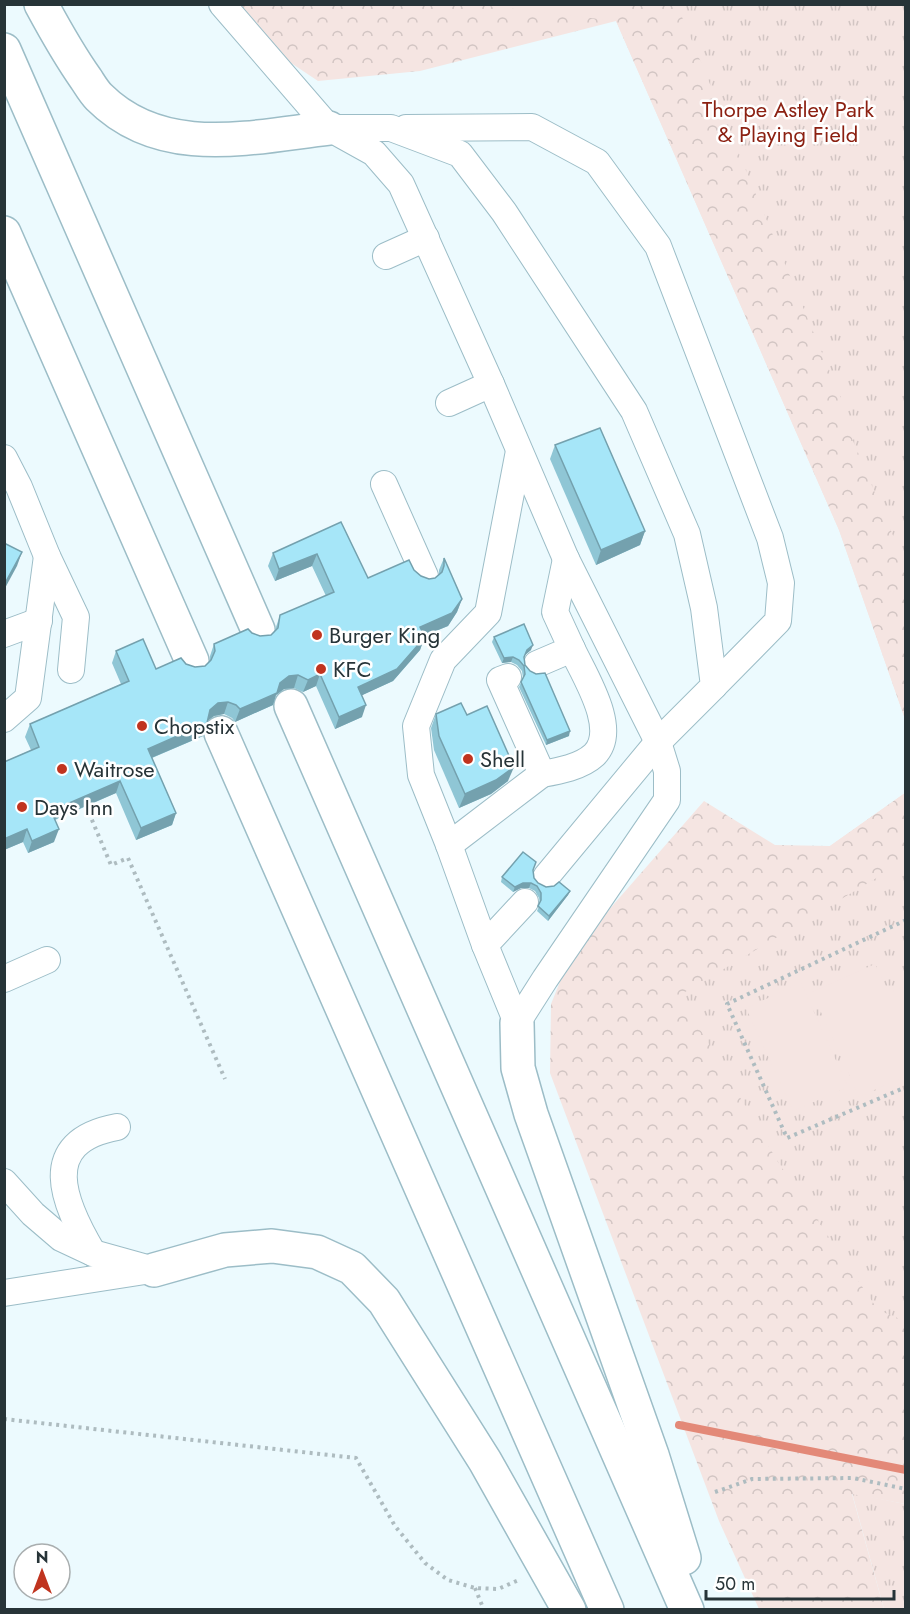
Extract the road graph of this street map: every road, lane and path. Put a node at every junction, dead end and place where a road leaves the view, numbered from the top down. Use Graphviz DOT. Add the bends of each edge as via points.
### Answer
graph roads {
  1 [pos="40,4"];
  2 [pos="222,4"];
  3 [pos="4,50"];
  4 [pos="329,128"];
  5 [pos="391,128"];
  6 [pos="4,233"];
  7 [pos="426,238"];
  8 [pos="386,256"];
  9 [pos="492,384"];
  10 [pos="449,403"];
  11 [pos="519,451"];
  12 [pos="4,458"];
  13 [pos="384,484"];
  14 [pos="47,556"];
  15 [pos="566,559"];
  16 [pos="425,576"];
  17 [pos="39,621"];
  18 [pos="258,630"];
  19 [pos="4,634"];
  20 [pos="572,649"];
  21 [pos="192,661"];
  22 [pos="537,664"];
  23 [pos="71,670"];
  24 [pos="508,677"];
  25 [pos="714,686"];
  26 [pos="291,706"];
  27 [pos="4,719"];
  28 [pos="221,733"];
  29 [pos="658,742"];
  30 [pos="542,774"];
  31 [pos="86,806"];
  32 [pos="449,845"];
  33 [pos="546,877"];
  34 [pos="525,902"];
  35 [pos="906,920"];
  36 [pos="485,945"];
  37 [pos="47,960"];
  38 [pos="4,979"];
  39 [pos="517,1023"];
  40 [pos="225,1079"];
  41 [pos="906,1087"];
  42 [pos="117,1127"];
  43 [pos="4,1182"];
  44 [pos="93,1253"];
  45 [pos="154,1270"];
  46 [pos="4,1293"];
  47 [pos="4,1419"];
  48 [pos="906,1489"];
  49 [pos="715,1492"];
  50 [pos="526,1576"];
  51 [pos="476,1588"];
  52 [pos="484,1610"];
  53 [pos="568,1610"];
  54 [pos="607,1610"];
  55 [pos="687,1610"];
  56 [pos="700,1610"];
  1 -- 4 [label="highway" via="66,51 99,97 134,124 179,139 222,141"];
  2 -- 4 [label="lane"];
  3 -- 18 [label="highway"];
  4 -- 5 [label="lane"];
  4 -- 7 [label="lane" via="374,153 401,184"];
  5 -- 25 [label="lane" via="460,154 504,212 634,411 687,534 704,608"];
  5 -- 25 [label="lane" via="532,126 597,162 658,246 770,538 781,583 778,621"];
  6 -- 21 [label="highway"];
  7 -- 8 [label="lane"];
  7 -- 9 [label="lane"];
  9 -- 10 [label="lane"];
  9 -- 11 [label="lane"];
  11 -- 15 [label="lane"];
  11 -- 32 [label="lane" via="488,614 443,660 416,726 421,775"];
  12 -- 14 [label="lane"];
  13 -- 16 [label="lane"];
  14 -- 17 [label="lane"];
  14 -- 23 [label="lane" via="75,617"];
  15 -- 20 [label="lane" via="555,612"];
  15 -- 29 [label="lane"];
  17 -- 19 [label="lane"];
  17 -- 27 [label="lane" via="28,698"];
  20 -- 22 [label="lane"];
  20 -- 30 [label="lane" via="601,711 605,736 594,755 570,768"];
  24 -- 30 [label="lane" via="500,680"];
  25 -- 29 [label="lane"];
  26 -- 55 [label="highway"];
  28 -- 54 [label="highway"];
  29 -- 33 [label="lane"];
  29 -- 39 [label="lane" via="667,771 667,800"];
  30 -- 32 [label="lane"];
  31 -- 40 [label="path" via="111,865 128,858"];
  32 -- 36 [label="lane"];
  34 -- 36 [label="lane"];
  35 -- 41 [label="path" via="727,1004 787,1138"];
  36 -- 39 [label="lane"];
  37 -- 38 [label="lane"];
  39 -- 56 [label="highway" via="518,1068 531,1114 652,1455"];
  42 -- 44 [label="lane" via="96,1131 78,1142 63,1173 63,1187 75,1223"];
  43 -- 44 [label="lane" via="61,1238"];
  44 -- 45 [label="lane"];
  45 -- 46 [label="lane"];
  45 -- 53 [label="highway" via="225,1250 272,1246 317,1252 352,1268 384,1301 472,1441"];
  47 -- 51 [label="path" via="356,1458 396,1526 425,1563 448,1580"];
  48 -- 49 [label="path" via="853,1478 752,1479"];
  50 -- 51 [label="path" via="498,1588"];
  51 -- 52 [label="path"];
}
